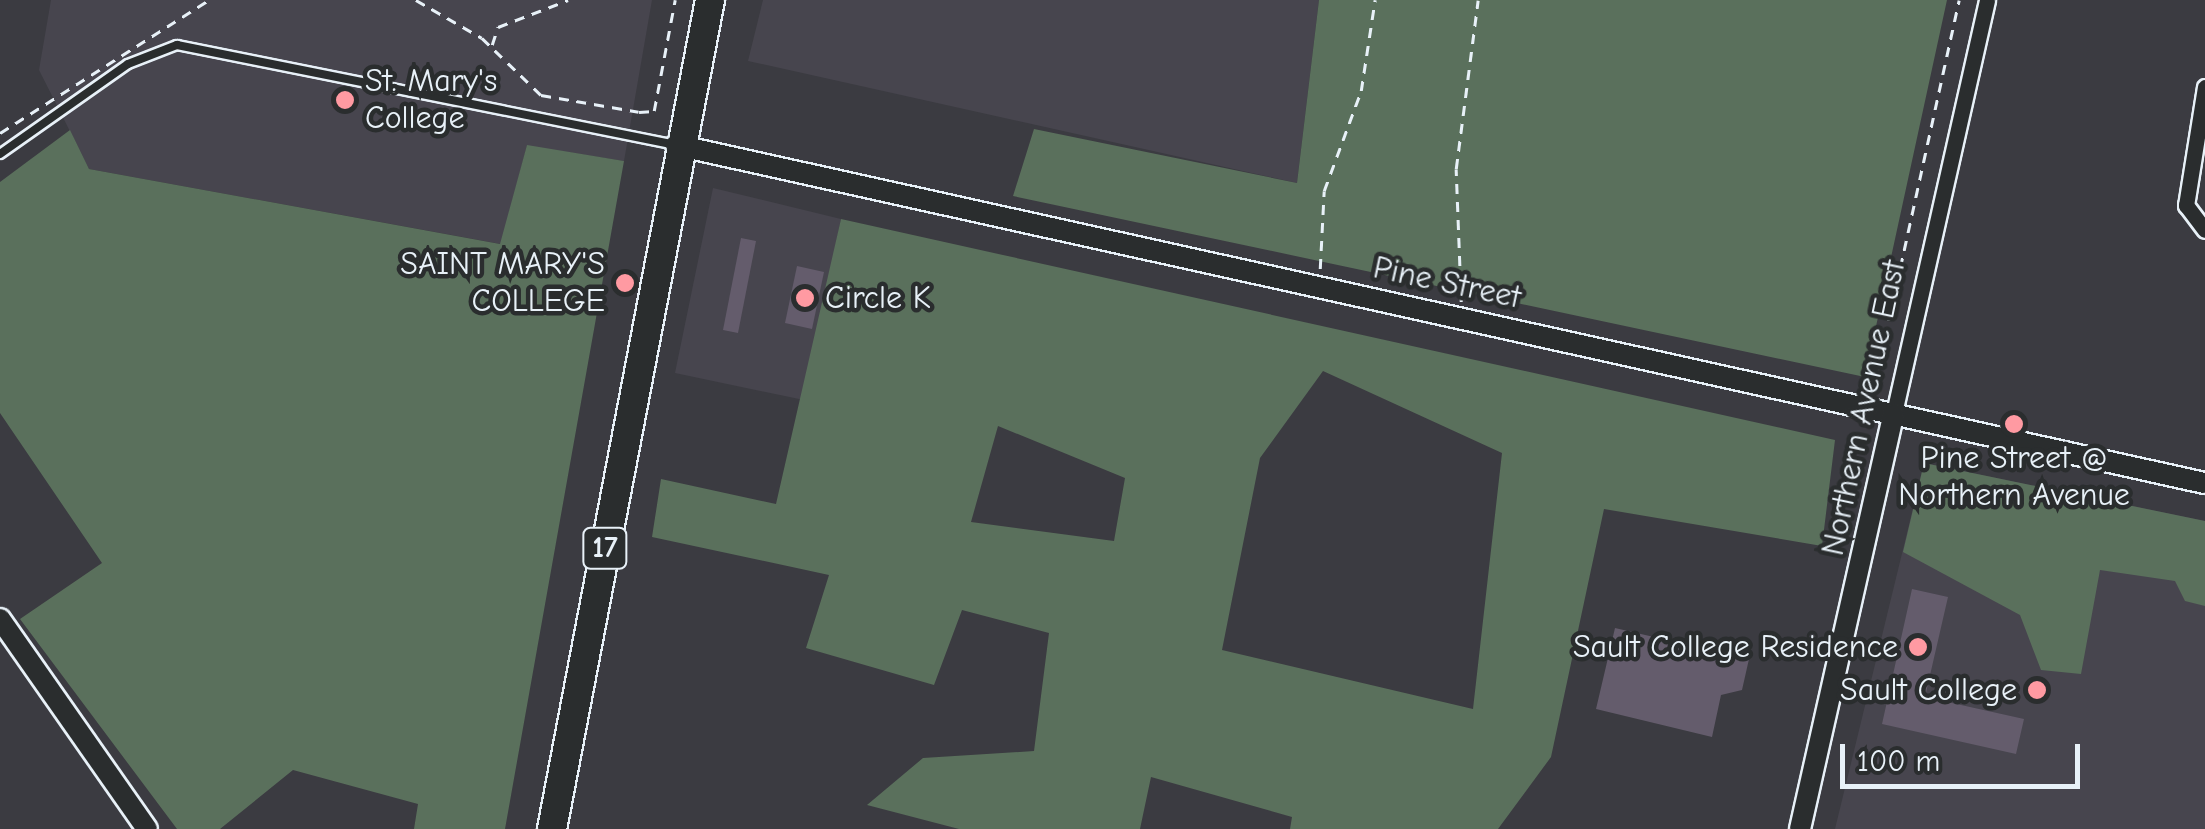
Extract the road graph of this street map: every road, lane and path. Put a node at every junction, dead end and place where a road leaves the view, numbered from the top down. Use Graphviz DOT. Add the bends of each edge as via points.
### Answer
graph roads {
  1 [pos="209,0"];
  2 [pos="416,0"];
  3 [pos="568,0"];
  4 [pos="675,0"];
  5 [pos="1375,0"];
  6 [pos="1478,0"];
  7 [pos="1959,0"];
  8 [pos="1987,0"];
  9 [pos="710,2"];
  10 [pos="492,46"];
  11 [pos="2205,87"];
  12 [pos="0,133"];
  13 [pos="680,145"];
  14 [pos="0,154"];
  15 [pos="2205,230"];
  16 [pos="1319,286"];
  17 [pos="1458,316"];
  18 [pos="1870,408"];
  19 [pos="1894,413"];
  20 [pos="2205,483"];
  21 [pos="0,619"];
  22 [pos="148,829"];
  23 [pos="552,829"];
  24 [pos="1800,829"];
  1 -- 12 [label="path"];
  2 -- 10 [label="path"];
  3 -- 10 [label="path" via="498,27"];
  4 -- 10 [label="path" via="654,111 540,94"];
  5 -- 16 [label="path" via="1361,92 1324,191"];
  6 -- 17 [label="path" via="1456,169"];
  7 -- 18 [label="path"];
  8 -- 19 [label="street, Northern Avenue East"];
  9 -- 13 [label="highway, 17"];
  11 -- 15 [label="street" via="2186,168 2186,205"];
  13 -- 14 [label="lane" via="176,45 128,64"];
  13 -- 16 [label="street, Pine Street"];
  13 -- 23 [label="highway, 17"];
  16 -- 17 [label="street, Pine Street"];
  17 -- 18 [label="street, Pine Street"];
  18 -- 19 [label="street, Pine Street"];
  19 -- 20 [label="street, Pine Street"];
  19 -- 24 [label="street, Northern Avenue East"];
  21 -- 22 [label="street"];
}
